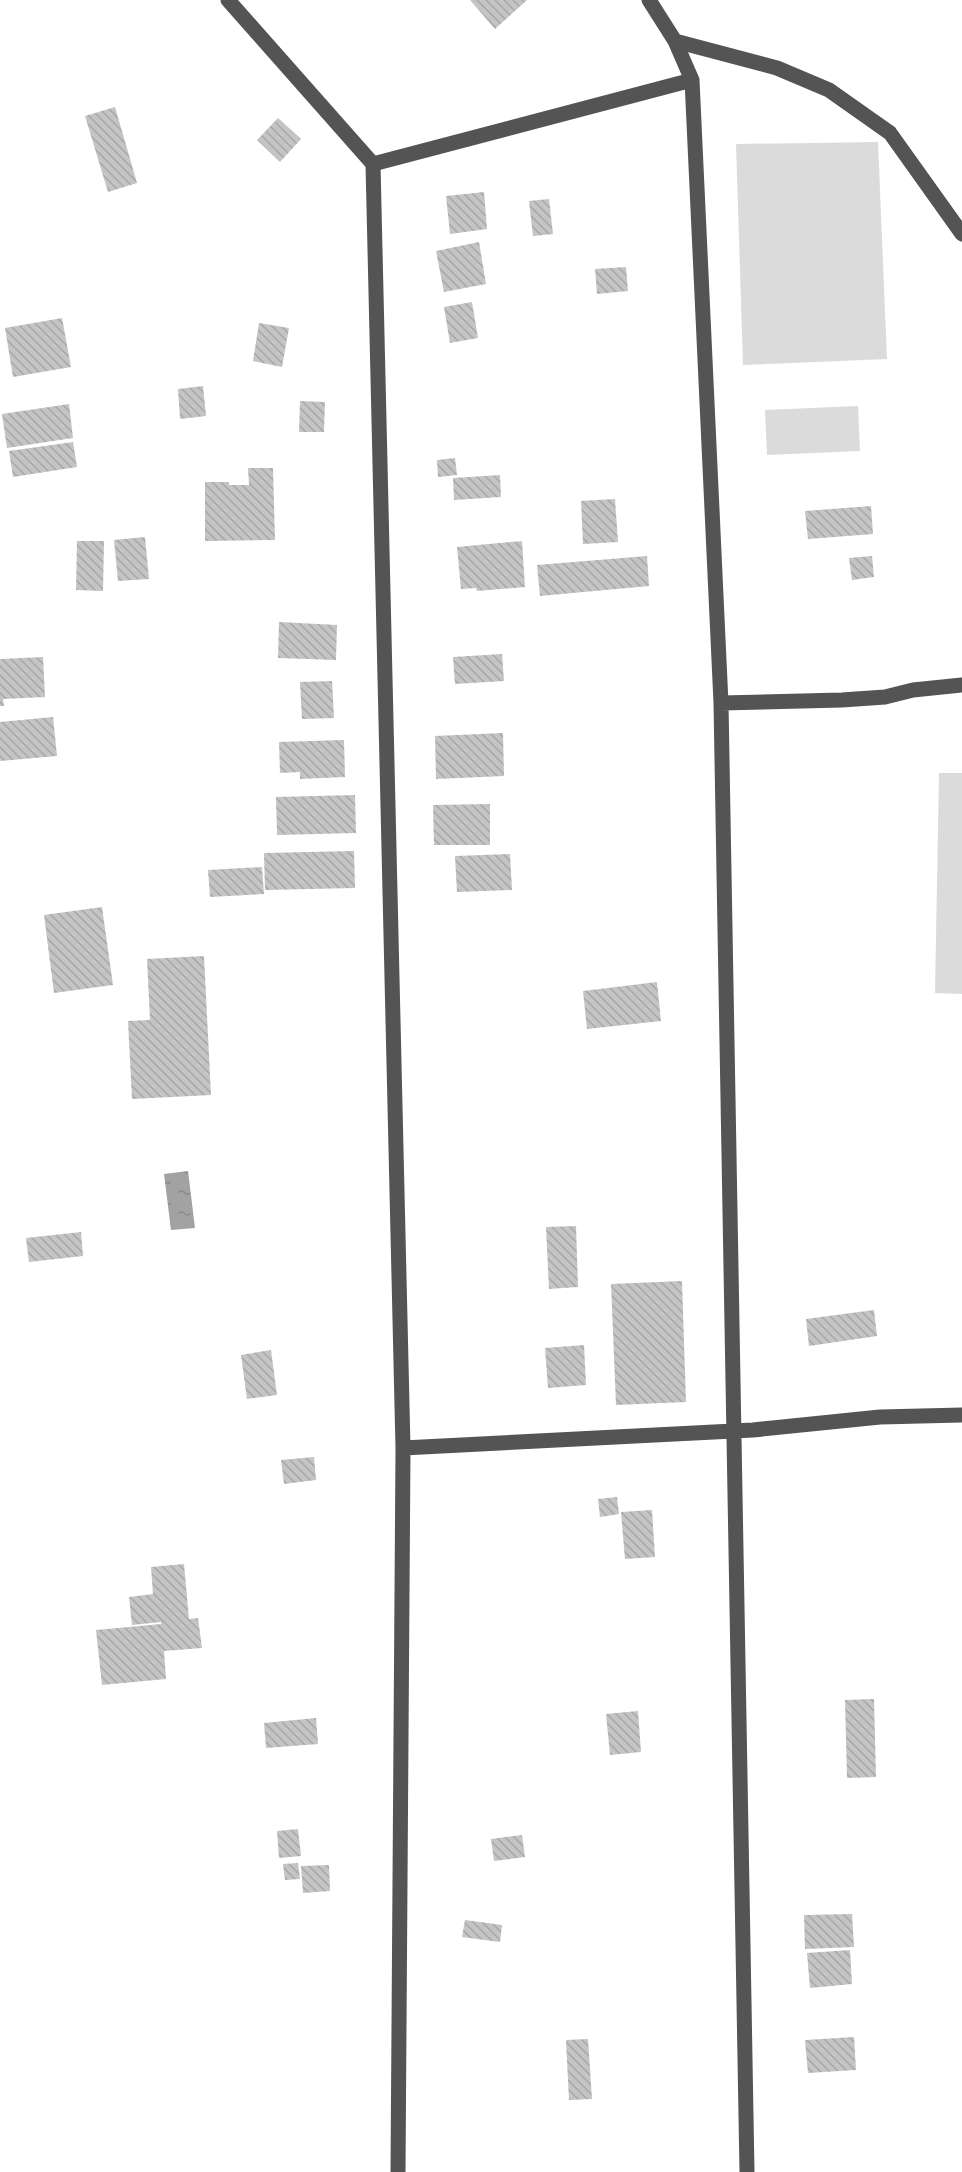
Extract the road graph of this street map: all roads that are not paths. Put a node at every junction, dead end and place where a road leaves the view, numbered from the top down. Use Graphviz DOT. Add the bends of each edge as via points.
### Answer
graph roads {
  1 [pos="228,0"];
  2 [pos="649,0"];
  3 [pos="675,41"];
  4 [pos="692,80"];
  5 [pos="373,164"];
  6 [pos="962,234"];
  7 [pos="962,685"];
  8 [pos="721,703"];
  9 [pos="962,1415"];
  10 [pos="734,1431"];
  11 [pos="403,1448"];
  12 [pos="398,2172"];
  13 [pos="747,2172"];
  1 -- 5 [label="street"];
  2 -- 3 [label="street"];
  3 -- 4 [label="street"];
  3 -- 6 [label="street" via="777,68 829,90 890,133"];
  4 -- 5 [label="street"];
  4 -- 8 [label="street"];
  5 -- 11 [label="street"];
  7 -- 8 [label="street" via="885,697"];
  8 -- 10 [label="street"];
  9 -- 10 [label="street" via="880,1417"];
  10 -- 11 [label="street"];
  10 -- 13 [label="street"];
  11 -- 12 [label="street"];
}
